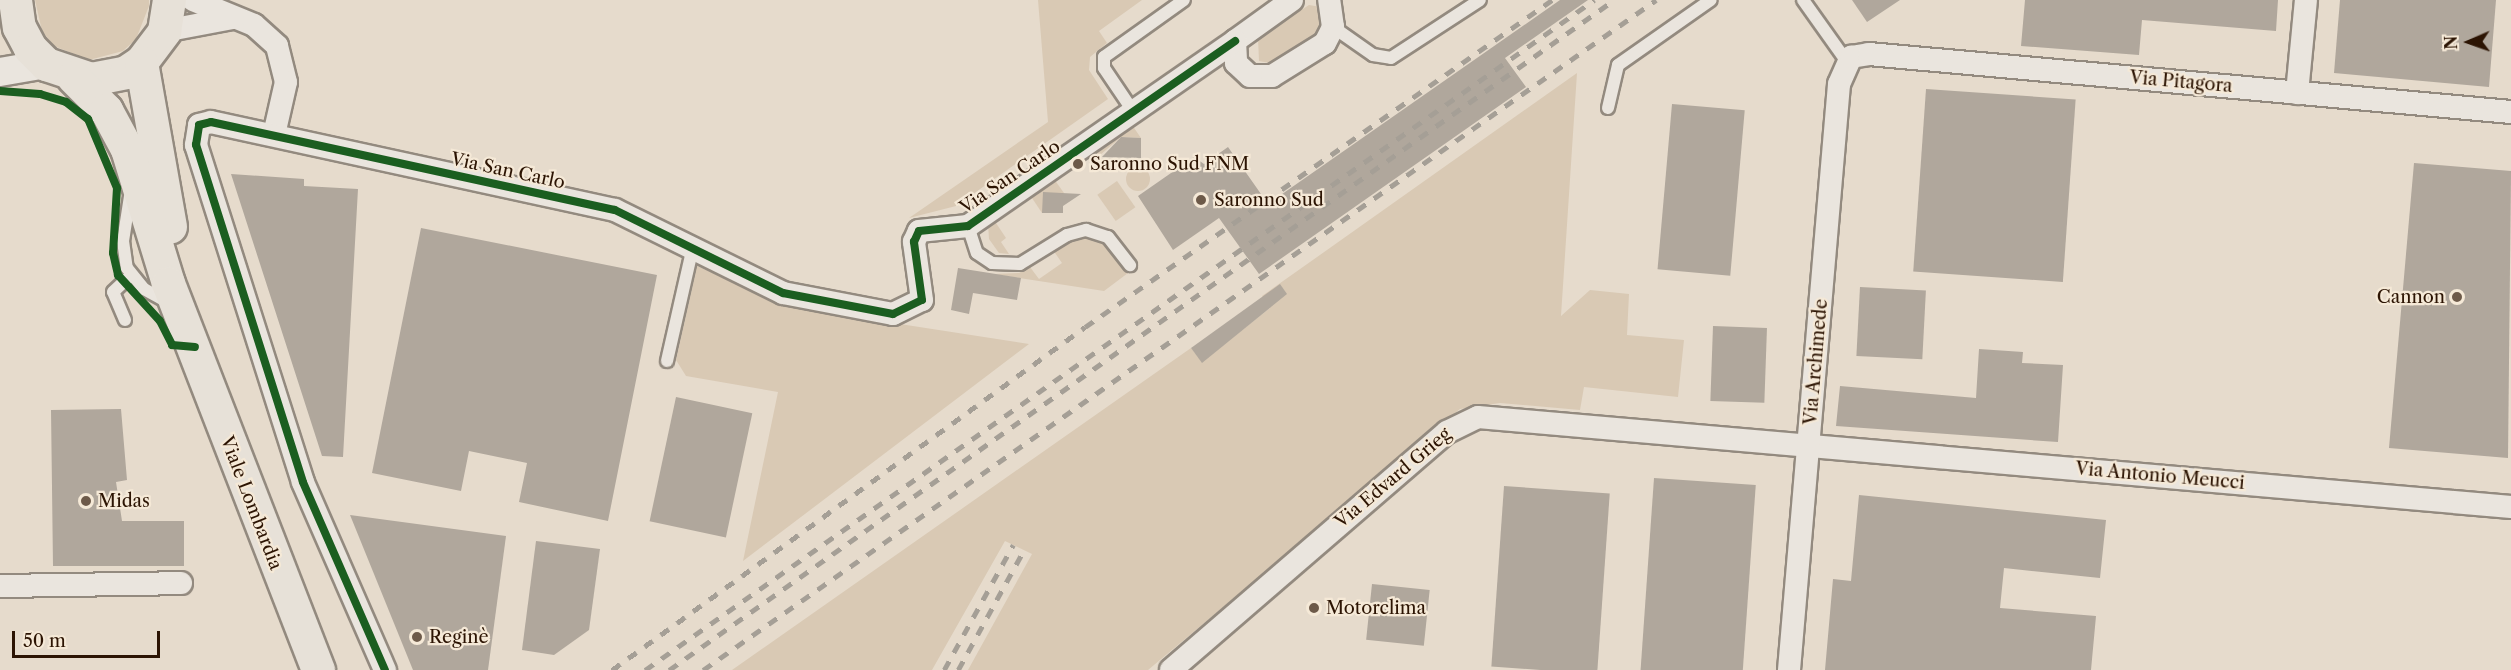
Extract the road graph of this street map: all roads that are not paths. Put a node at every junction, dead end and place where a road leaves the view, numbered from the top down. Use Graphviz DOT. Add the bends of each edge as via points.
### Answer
graph roads {
  1 [pos="5,0"];
  2 [pos="15,0"];
  3 [pos="193,0"];
  4 [pos="1184,0"];
  5 [pos="1292,0"];
  6 [pos="1480,0"];
  7 [pos="1711,0"];
  8 [pos="1803,0"];
  9 [pos="2306,0"];
  10 [pos="1328,1"];
  11 [pos="0,7"];
  12 [pos="166,16"];
  13 [pos="233,18"];
  14 [pos="1333,27"];
  15 [pos="1235,41"];
  16 [pos="1849,59"];
  17 [pos="141,62"];
  18 [pos="1202,63"];
  19 [pos="59,70"];
  20 [pos="1242,70"];
  21 [pos="0,72"];
  22 [pos="2298,93"];
  23 [pos="1608,108"];
  24 [pos="1133,111"];
  25 [pos="2511,112"];
  26 [pos="274,135"];
  27 [pos="134,171"];
  28 [pos="968,226"];
  29 [pos="692,251"];
  30 [pos="1130,264"];
  31 [pos="131,275"];
  32 [pos="125,320"];
  33 [pos="185,322"];
  34 [pos="667,361"];
  35 [pos="1809,444"];
  36 [pos="2511,507"];
  37 [pos="181,583"];
  38 [pos="0,586"];
  39 [pos="318,670"];
  40 [pos="385,670"];
  41 [pos="1171,670"];
  42 [pos="1789,670"];
  1 -- 11 [label="street"];
  2 -- 19 [label="main road, Viale Lombardia" via="19,27"];
  3 -- 13 [label="street"];
  4 -- 24 [label="lane" via="1103,59"];
  5 -- 15 [label="street, Via San Carlo"];
  6 -- 14 [label="lane" via="1390,58 1373,55"];
  7 -- 23 [label="lane" via="1618,65"];
  8 -- 16 [label="lane"];
  9 -- 22 [label="street"];
  10 -- 14 [label="street"];
  12 -- 13 [label="street"];
  12 -- 17 [label="main road"];
  13 -- 26 [label="street" via="263,31 282,55 286,82"];
  14 -- 20 [label="street" via="1324,42 1272,76"];
  15 -- 18 [label="street, Via San Carlo"];
  15 -- 20 [label="street"];
  16 -- 22 [label="street, Via Pitagora" via="1869,54"];
  16 -- 35 [label="street, Via Archimede" via="1839,84"];
  17 -- 19 [label="main road" via="109,78"];
  17 -- 33 [label="main road, Viale Lombardia" via="147,118"];
  18 -- 20 [label="street"];
  18 -- 24 [label="street, Via San Carlo"];
  19 -- 21 [label="street"];
  19 -- 27 [label="main road, Viale Lombardia" via="114,121"];
  22 -- 25 [label="street, Via Pitagora"];
  24 -- 28 [label="street, Via San Carlo"];
  26 -- 29 [label="street, Via San Carlo" via="615,210"];
  26 -- 40 [label="street, Via San Carlo" via="207,122 199,125 195,139 303,482"];
  27 -- 31 [label="lane" via="123,241"];
  27 -- 33 [label="main road, Viale Lombardia"];
  28 -- 29 [label="street, Via San Carlo" via="925,229 916,235 924,294 912,309 893,314 783,293"];
  28 -- 30 [label="lane" via="977,253 992,263 1020,264 1073,232 1086,231 1108,237"];
  29 -- 34 [label="lane"];
  31 -- 32 [label="lane" via="113,292"];
  31 -- 33 [label="lane"];
  33 -- 39 [label="main road, Viale Lombardia"];
  35 -- 36 [label="street, Via Antonio Meucci"];
  35 -- 41 [label="street, Via Edvard Grieg" via="1507,417 1466,420"];
  35 -- 42 [label="street, Via Archimede"];
  37 -- 38 [label="street"];
}
